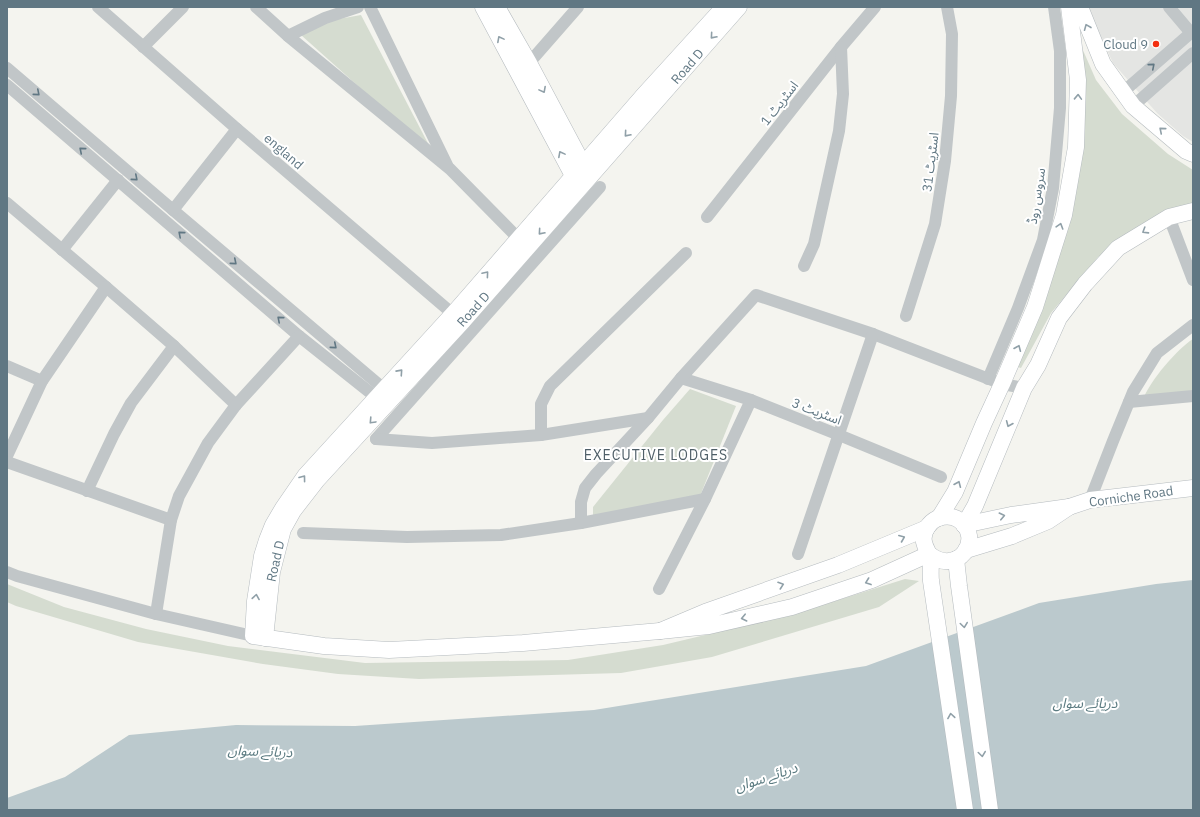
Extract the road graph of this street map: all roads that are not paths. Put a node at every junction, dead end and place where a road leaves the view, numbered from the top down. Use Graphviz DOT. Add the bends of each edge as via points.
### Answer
graph roads {
  1 [pos="98,7"];
  2 [pos="183,7"];
  3 [pos="256,7"];
  4 [pos="358,7"];
  5 [pos="370,7"];
  6 [pos="483,7"];
  7 [pos="497,7"];
  8 [pos="578,7"];
  9 [pos="724,7"];
  10 [pos="739,7"];
  11 [pos="875,7"];
  12 [pos="947,7"];
  13 [pos="1054,7"];
  14 [pos="1069,7"];
  15 [pos="1080,7"];
  16 [pos="1169,7"];
  17 [pos="1192,32"];
  18 [pos="288,36"];
  19 [pos="143,46"];
  20 [pos="841,47"];
  21 [pos="1193,53"];
  22 [pos="529,63"];
  23 [pos="7,68"];
  24 [pos="7,85"];
  25 [pos="1123,92"];
  26 [pos="1133,106"];
  27 [pos="236,129"];
  28 [pos="1193,154"];
  29 [pos="450,169"];
  30 [pos="585,178"];
  31 [pos="118,180"];
  32 [pos="7,203"];
  33 [pos="173,210"];
  34 [pos="1193,211"];
  35 [pos="707,217"];
  36 [pos="1169,217"];
  37 [pos="518,238"];
  38 [pos="62,250"];
  39 [pos="686,253"];
  40 [pos="804,266"];
  41 [pos="1193,280"];
  42 [pos="106,287"];
  43 [pos="453,314"];
  44 [pos="906,316"];
  45 [pos="1193,325"];
  46 [pos="874,334"];
  47 [pos="299,336"];
  48 [pos="174,346"];
  49 [pos="7,366"];
  50 [pos="681,378"];
  51 [pos="42,381"];
  52 [pos="995,382"];
  53 [pos="1024,388"];
  54 [pos="1193,396"];
  55 [pos="385,397"];
  56 [pos="751,400"];
  57 [pos="1129,402"];
  58 [pos="236,405"];
  59 [pos="648,418"];
  60 [pos="839,434"];
  61 [pos="540,435"];
  62 [pos="7,456"];
  63 [pos="7,462"];
  64 [pos="941,477"];
  65 [pos="1193,488"];
  66 [pos="88,491"];
  67 [pos="705,499"];
  68 [pos="1090,500"];
  69 [pos="1069,508"];
  70 [pos="939,518"];
  71 [pos="171,520"];
  72 [pos="581,522"];
  73 [pos="964,525"];
  74 [pos="926,528"];
  75 [pos="303,533"];
  76 [pos="798,554"];
  77 [pos="929,554"];
  78 [pos="961,555"];
  79 [pos="7,572"];
  80 [pos="891,572"];
  81 [pos="931,585"];
  82 [pos="659,589"];
  83 [pos="156,614"];
  84 [pos="660,631"];
  85 [pos="259,637"];
  86 [pos="965,810"];
  87 [pos="990,810"];
  1 -- 19 [label="street, england"];
  2 -- 19 [label="street"];
  3 -- 18 [label="street"];
  4 -- 18 [label="street" via="325,18"];
  5 -- 29 [label="street"];
  30 -- 6 [label="street, one-way"];
  7 -- 22 [label="street"];
  8 -- 22 [label="street"];
  9 -- 30 [label="street, Road D" via="642,97"];
  10 -- 30 [label="street, Road D, one-way"];
  11 -- 20 [label="street, اسٹریٹ 1"];
  12 -- 44 [label="street, اسٹریٹ 31" via="952,34 952,96 945,161 935,224"];
  13 -- 52 [label="street, سروس روڈ" via="1060,51 1060,108 1053,188 1043,240"];
  52 -- 14 [label="street, one-way" via="1035,307 1064,215 1076,147 1078,80"];
  25 -- 15 [label="street, one-way" via="1103,64"];
  16 -- 17 [label="street"];
  25 -- 17 [label="street, one-way"];
  18 -- 29 [label="street"];
  19 -- 27 [label="street, england"];
  20 -- 35 [label="street, اسٹریٹ 1"];
  20 -- 40 [label="street" via="843,94 839,131 814,244"];
  21 -- 26 [label="street"];
  22 -- 30 [label="street, one-way"];
  23 -- 33 [label="street, one-way"];
  31 -- 24 [label="street, one-way"];
  25 -- 26 [label="street"];
  28 -- 26 [label="street, one-way" via="1186,151"];
  27 -- 33 [label="street"];
  27 -- 43 [label="street, england"];
  29 -- 37 [label="street"];
  30 -- 37 [label="street, Road D"];
  30 -- 55 [label="street, Road D, one-way" via="464,320"];
  30 -- 61 [label="street" via="376,439 432,443"];
  31 -- 38 [label="street"];
  47 -- 31 [label="street, one-way"];
  32 -- 38 [label="street"];
  33 -- 55 [label="street, one-way"];
  34 -- 36 [label="street"];
  36 -- 41 [label="street"];
  36 -- 53 [label="street, one-way" via="1118,248 1084,284 1059,318 1038,365"];
  43 -- 37 [label="street, Road D, one-way"];
  38 -- 42 [label="street"];
  39 -- 61 [label="street" via="550,386 541,404"];
  42 -- 48 [label="street"];
  42 -- 51 [label="street"];
  55 -- 43 [label="street, Road D, one-way"];
  45 -- 57 [label="street" via="1157,353"];
  46 -- 50 [label="street" via="756,295"];
  46 -- 52 [label="street"];
  46 -- 60 [label="street"];
  47 -- 55 [label="street"];
  47 -- 58 [label="street"];
  48 -- 58 [label="street"];
  48 -- 66 [label="street" via="131,403"];
  49 -- 51 [label="street"];
  50 -- 56 [label="street, اسٹریٹ 3"];
  50 -- 59 [label="street"];
  51 -- 62 [label="street"];
  52 -- 53 [label="street"];
  70 -- 52 [label="street, one-way" via="955,492 984,423"];
  53 -- 73 [label="street, one-way" via="975,506"];
  54 -- 57 [label="street"];
  55 -- 85 [label="street, Road D" via="287,521 272,572"];
  56 -- 60 [label="street, اسٹریٹ 3"];
  56 -- 67 [label="street"];
  57 -- 68 [label="street"];
  58 -- 71 [label="street" via="190,475"];
  59 -- 61 [label="street"];
  59 -- 72 [label="street" via="585,488 581,502"];
  60 -- 64 [label="street, اسٹریٹ 3"];
  60 -- 76 [label="street"];
  63 -- 66 [label="street"];
  65 -- 68 [label="street, Corniche Road"];
  66 -- 71 [label="street"];
  67 -- 72 [label="street"];
  67 -- 82 [label="street"];
  68 -- 69 [label="street, Corniche Road"];
  73 -- 69 [label="street, one-way" via="1011,514"];
  69 -- 78 [label="street" via="1048,521"];
  70 -- 73 [label="street" via="956,518"];
  70 -- 74 [label="street"];
  71 -- 83 [label="street"];
  72 -- 75 [label="street" via="500,535 407,537"];
  73 -- 78 [label="street" via="969,538"];
  74 -- 77 [label="street" via="924,542"];
  84 -- 74 [label="street, one-way" via="705,612 838,565"];
  77 -- 78 [label="street" via="935,559 949,562"];
  77 -- 80 [label="street"];
  77 -- 81 [label="street"];
  78 -- 87 [label="street, one-way" via="959,586"];
  79 -- 83 [label="street"];
  80 -- 81 [label="street" via="901,569 920,571"];
  80 -- 84 [label="street, one-way" via="792,608 709,626"];
  86 -- 81 [label="street, one-way"];
  83 -- 85 [label="street"];
  84 -- 85 [label="street" via="523,643 389,650 324,646"];
}
